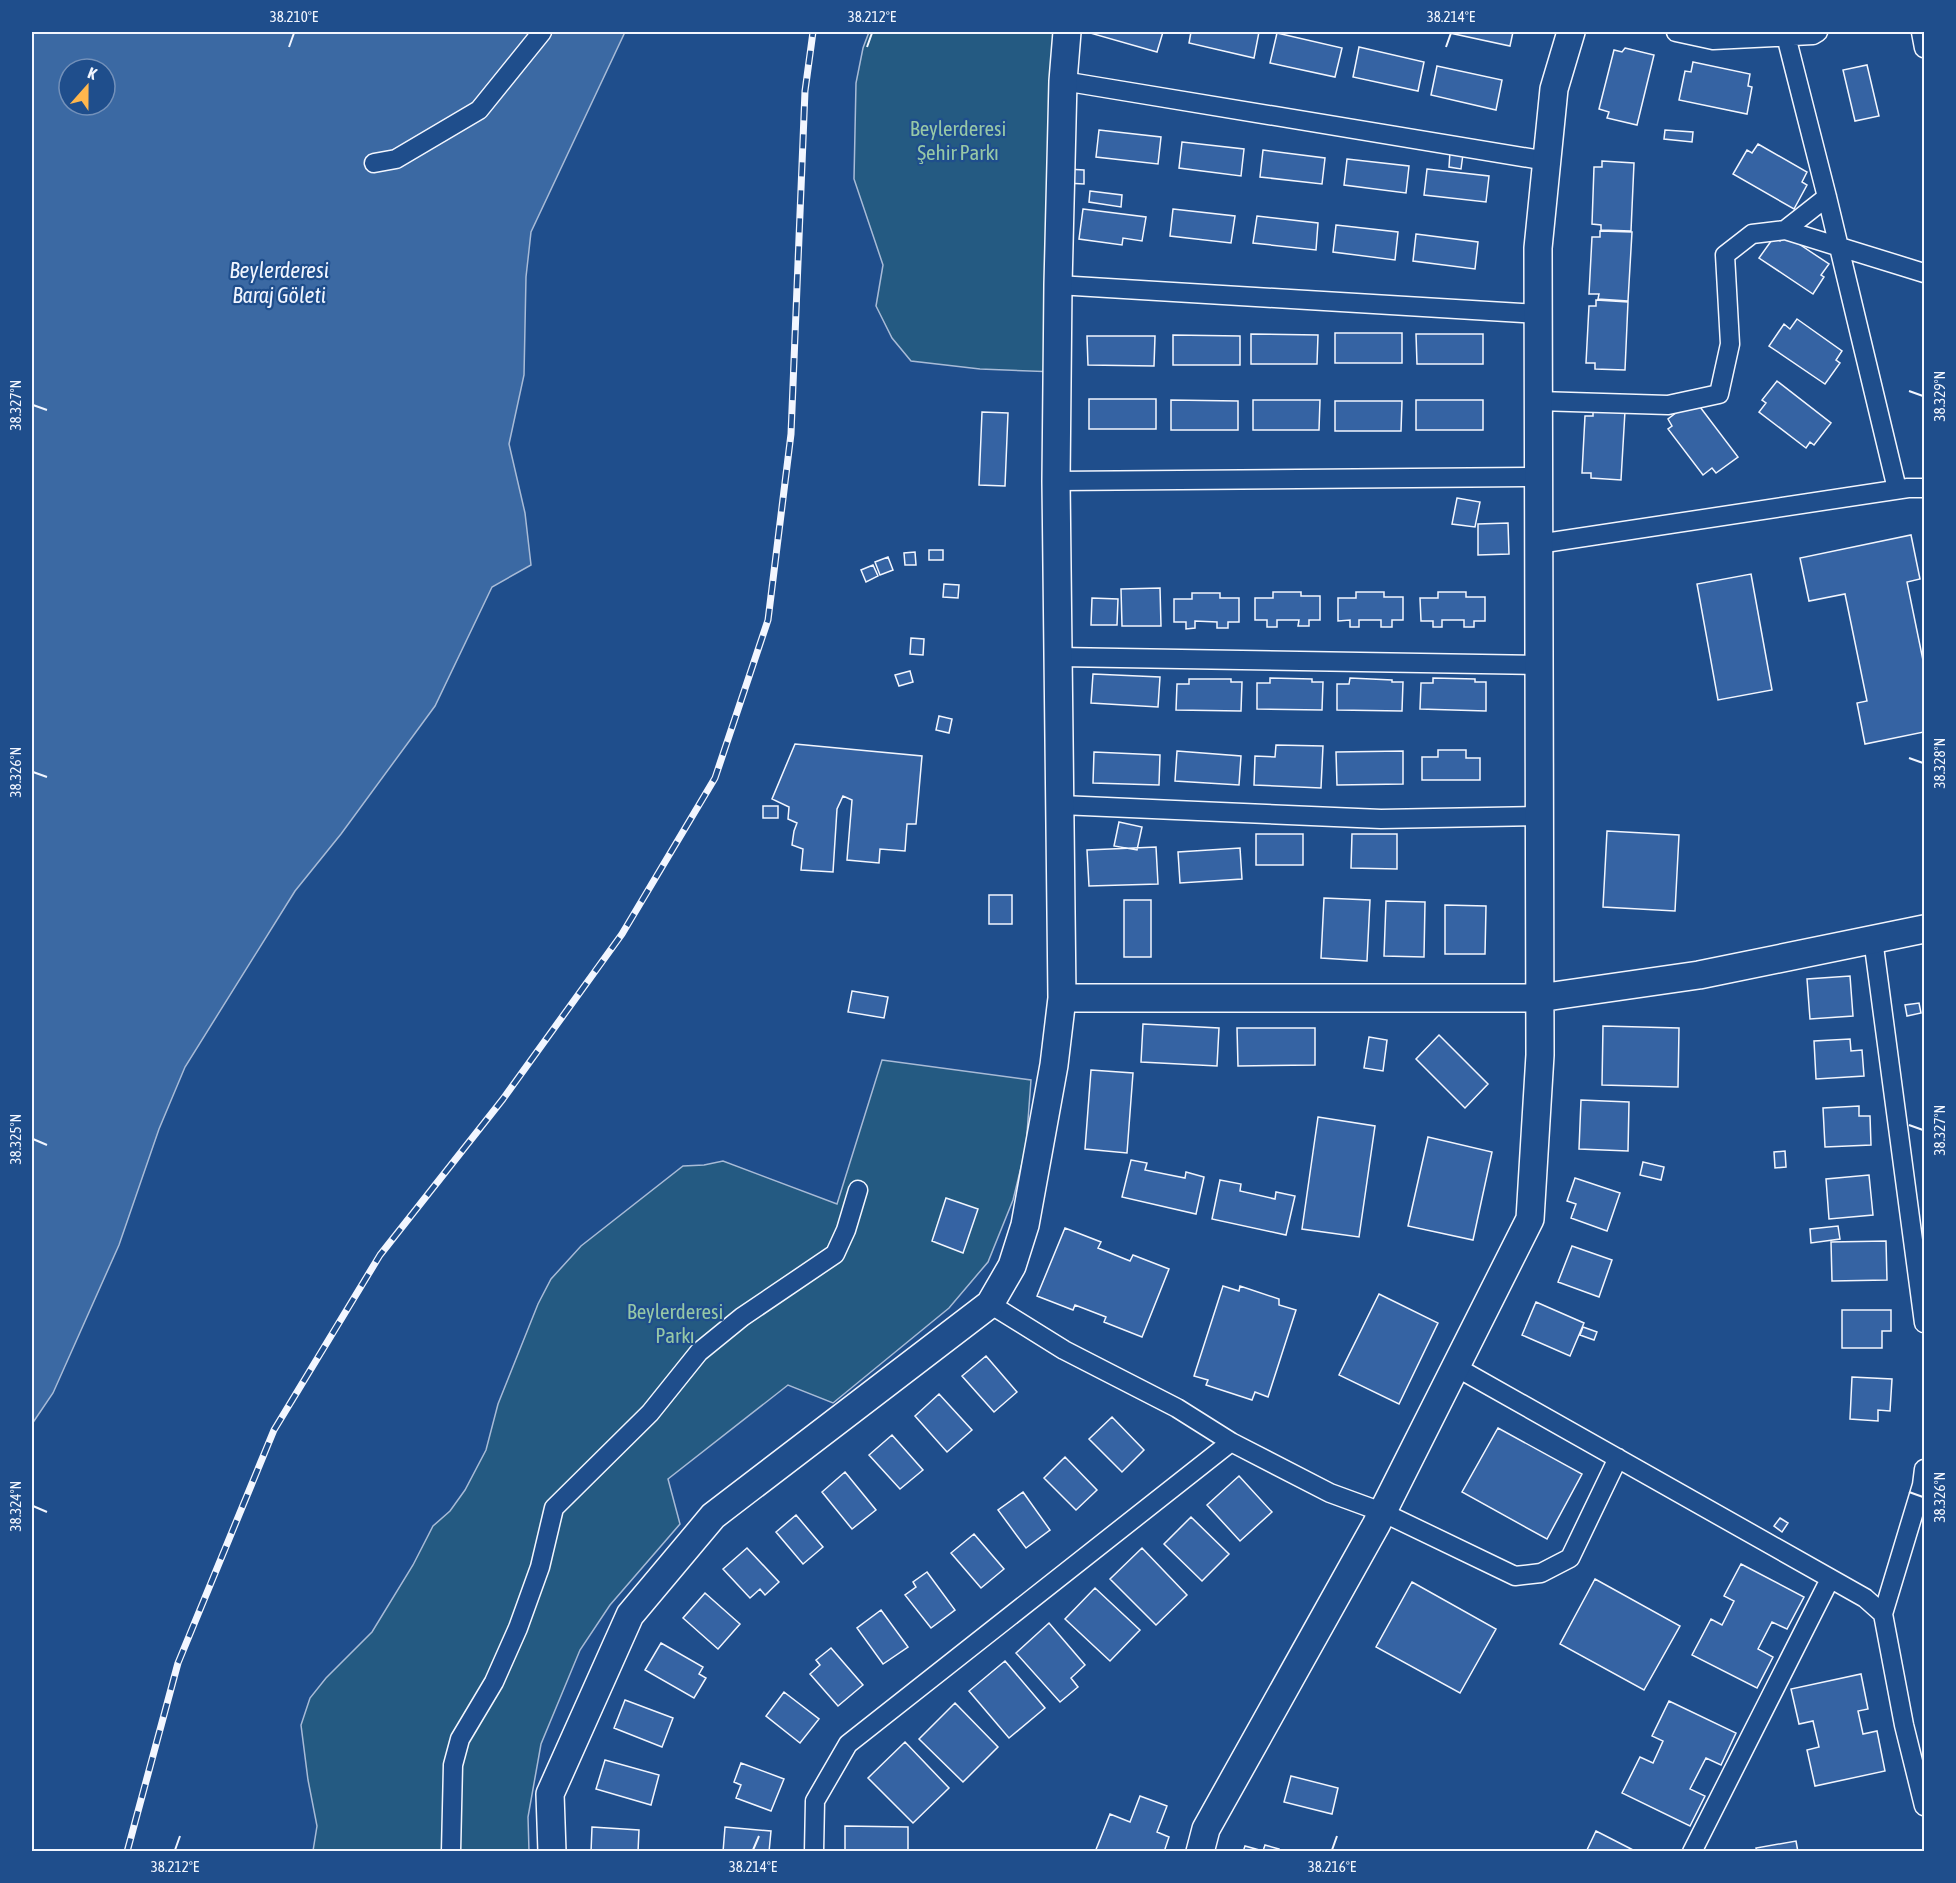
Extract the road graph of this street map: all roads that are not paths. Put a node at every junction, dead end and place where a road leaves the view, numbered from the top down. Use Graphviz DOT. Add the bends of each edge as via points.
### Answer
graph roads {
  1 [pos="542,32"];
  2 [pos="1067,32"];
  3 [pos="1571,32"];
  4 [pos="1676,32"];
  5 [pos="1818,32"];
  6 [pos="1921,32"];
  7 [pos="1786,36"];
  8 [pos="1924,48"];
  9 [pos="1063,81"];
  10 [pos="1547,160"];
  11 [pos="374,163"];
  12 [pos="1827,197"];
  13 [pos="1785,230"];
  14 [pos="1837,245"];
  15 [pos="1924,273"];
  16 [pos="1058,285"];
  17 [pos="1538,314"];
  18 [pos="1538,401"];
  19 [pos="1538,477"];
  20 [pos="1056,481"];
  21 [pos="1924,488"];
  22 [pos="1897,489"];
  23 [pos="1538,544"];
  24 [pos="1059,657"];
  25 [pos="1538,665"];
  26 [pos="1061,805"];
  27 [pos="1539,816"];
  28 [pos="1924,929"];
  29 [pos="1873,939"];
  30 [pos="1062,998"];
  31 [pos="1539,998"];
  32 [pos="858,1190"];
  33 [pos="990,1304"];
  34 [pos="1924,1323"];
  35 [pos="1455,1367"];
  36 [pos="1231,1442"];
  37 [pos="1618,1458"];
  38 [pos="1924,1469"];
  39 [pos="1382,1512"];
  40 [pos="1830,1579"];
  41 [pos="1883,1614"];
  42 [pos="1924,1806"];
  43 [pos="451,1851"];
  44 [pos="552,1851"];
  45 [pos="814,1851"];
  46 [pos="1200,1851"];
  47 [pos="1692,1851"];
  1 -- 11 [label="street" via="480,110 396,159"];
  2 -- 9 [label="street"];
  3 -- 10 [label="street" via="1554,89"];
  4 -- 7 [label="street" via="1713,40"];
  5 -- 7 [label="street"];
  6 -- 8 [label="street"];
  7 -- 12 [label="street"];
  9 -- 10 [label="street"];
  9 -- 16 [label="street"];
  10 -- 17 [label="street"];
  12 -- 13 [label="street"];
  12 -- 14 [label="street"];
  13 -- 14 [label="street"];
  13 -- 18 [label="street" via="1752,234 1725,255 1730,344 1719,394 1668,405"];
  14 -- 15 [label="street"];
  14 -- 22 [label="street"];
  16 -- 17 [label="street"];
  16 -- 20 [label="street"];
  17 -- 18 [label="street"];
  18 -- 19 [label="street"];
  19 -- 20 [label="street"];
  19 -- 23 [label="street"];
  20 -- 24 [label="street"];
  21 -- 22 [label="street"];
  22 -- 23 [label="street"];
  23 -- 25 [label="street"];
  24 -- 25 [label="street"];
  24 -- 26 [label="street"];
  25 -- 27 [label="street"];
  26 -- 27 [label="street" via="1381,819"];
  26 -- 30 [label="street"];
  27 -- 31 [label="street"];
  28 -- 29 [label="street"];
  29 -- 31 [label="street" via="1699,975"];
  29 -- 34 [label="street"];
  30 -- 31 [label="street"];
  30 -- 33 [label="street" via="1025,1225 1012,1266"];
  31 -- 35 [label="street" via="1540,1055 1530,1219"];
  32 -- 43 [label="street" via="835,1254 742,1317 699,1352 650,1413 554,1508 540,1567 518,1628 494,1682 460,1739 453,1765"];
  33 -- 36 [label="street" via="1064,1350 1177,1408"];
  33 -- 44 [label="street" via="713,1516 630,1615 550,1794"];
  35 -- 37 [label="street"];
  35 -- 39 [label="street"];
  36 -- 39 [label="street" via="1330,1492"];
  36 -- 45 [label="street" via="848,1744 815,1801"];
  37 -- 39 [label="street" via="1570,1558 1541,1573 1515,1576"];
  37 -- 40 [label="street"];
  38 -- 41 [label="street"];
  39 -- 46 [label="street" via="1206,1829"];
  40 -- 41 [label="street" via="1865,1598"];
  40 -- 47 [label="street"];
  41 -- 42 [label="street"];
}
